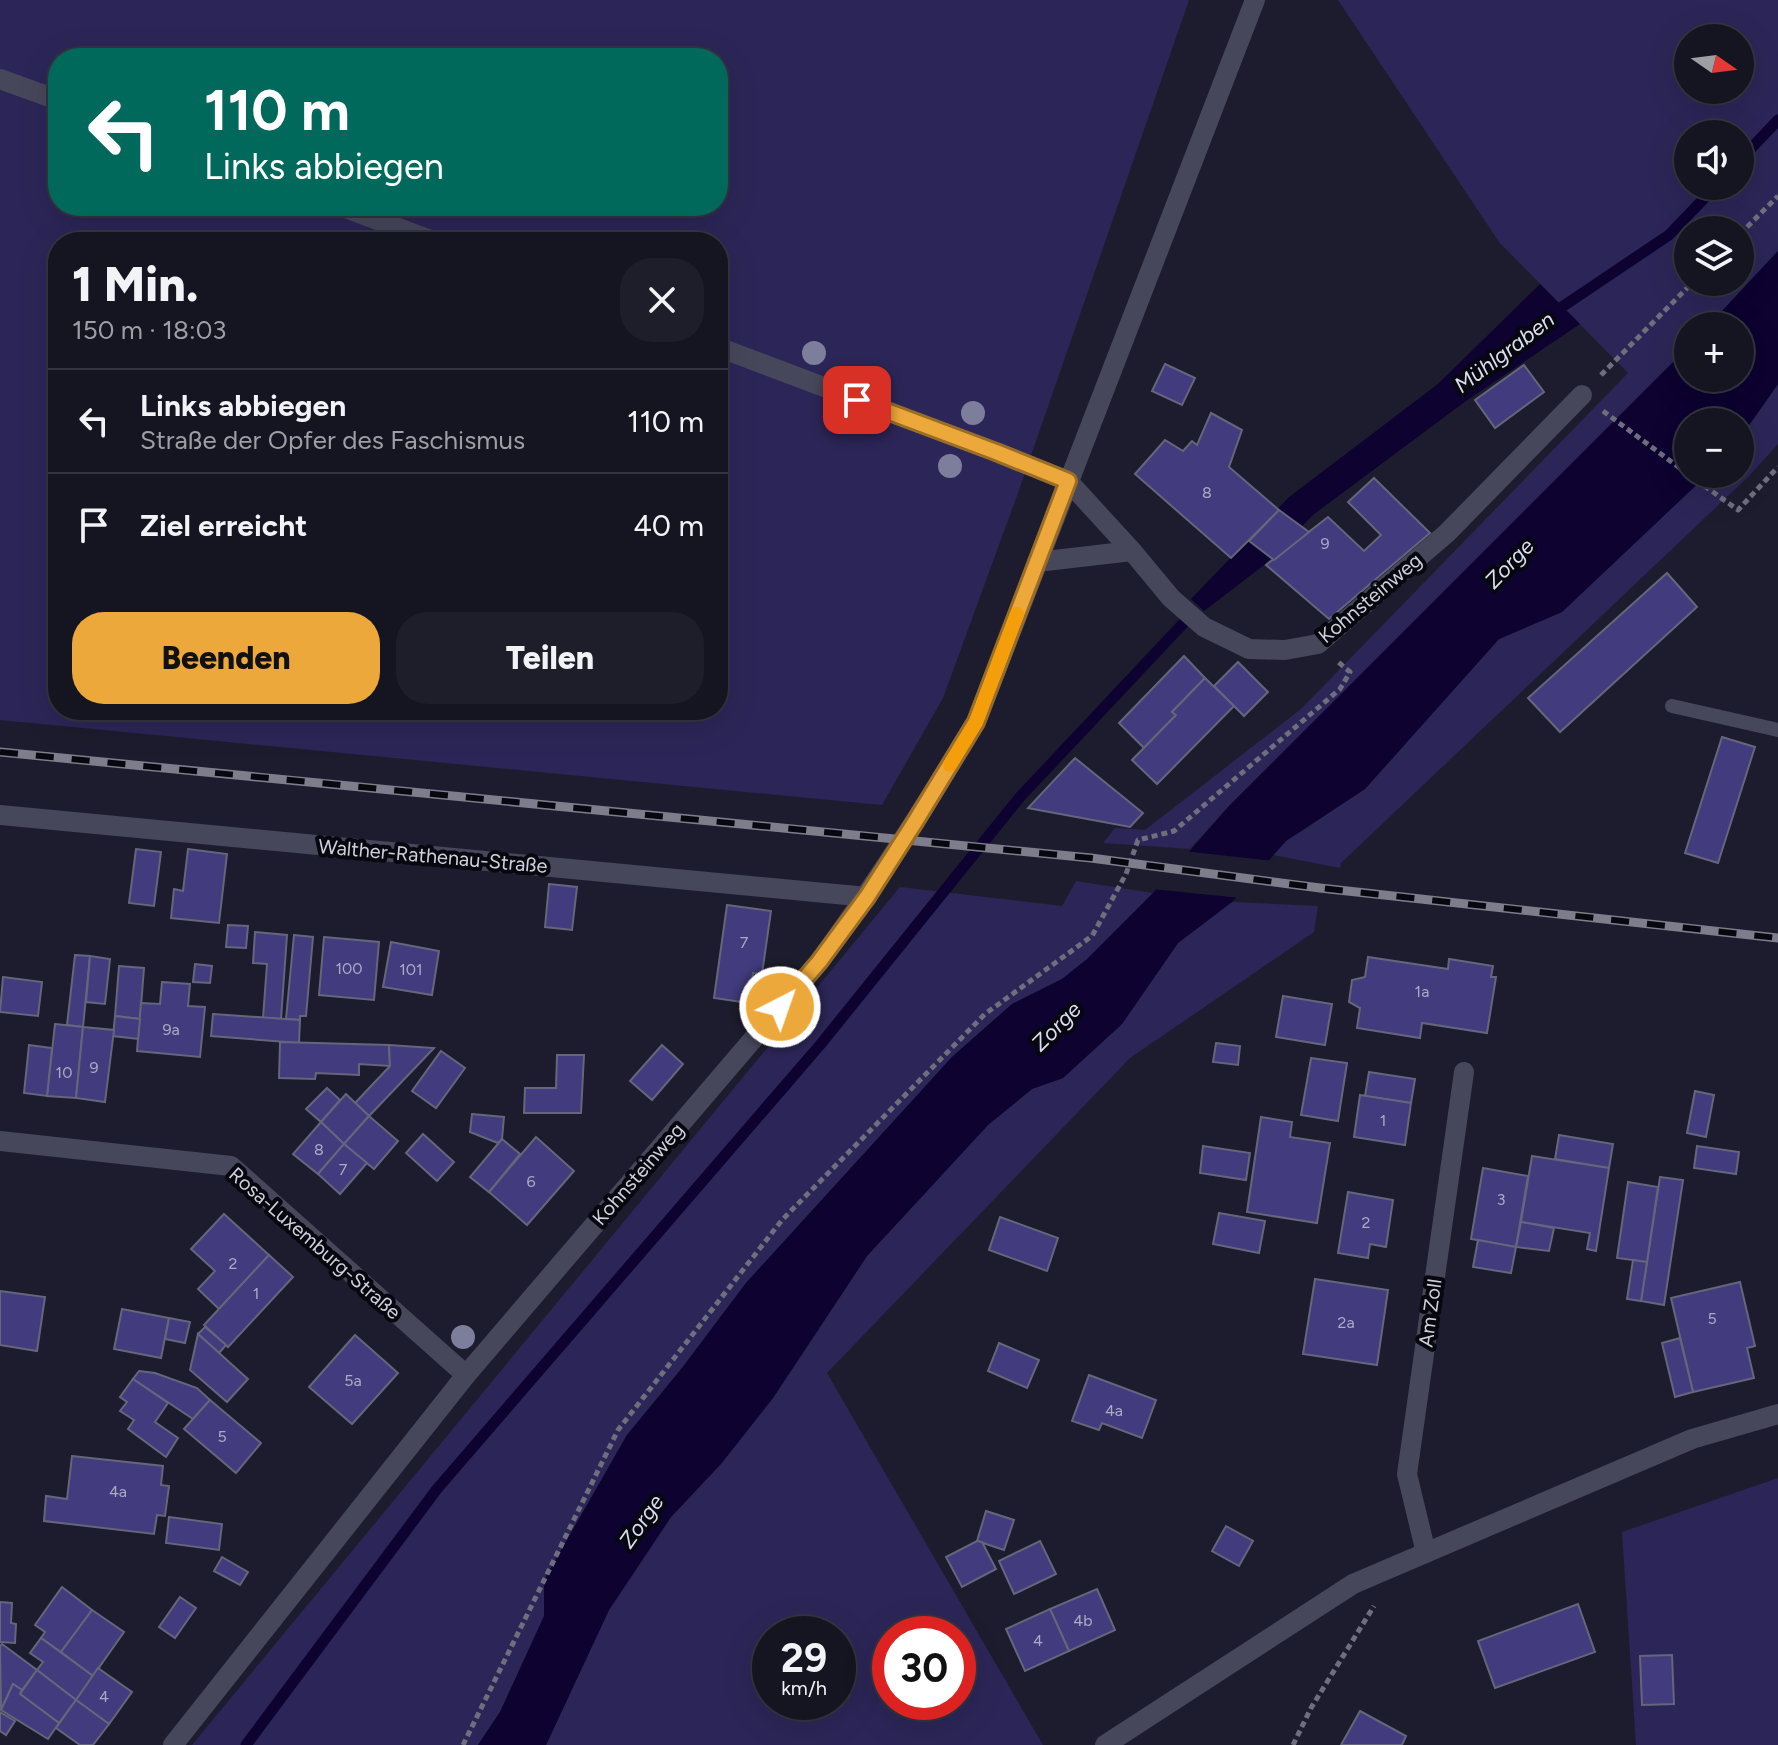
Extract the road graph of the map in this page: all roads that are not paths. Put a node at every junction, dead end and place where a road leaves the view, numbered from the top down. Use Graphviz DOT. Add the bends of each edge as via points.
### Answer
graph roads {
  1 [pos="1255,0"];
  2 [pos="0,79"];
  3 [pos="48,96"];
  4 [pos="367,216"];
  5 [pos="409,232"];
  6 [pos="728,351"];
  7 [pos="1582,395"];
  8 [pos="1068,481"];
  9 [pos="1132,551"];
  10 [pos="1037,562"];
  11 [pos="1672,706"];
  12 [pos="1778,730"];
  13 [pos="0,815"];
  14 [pos="867,897"];
  15 [pos="1464,1072"];
  16 [pos="0,1141"];
  17 [pos="466,1375"];
  18 [pos="1778,1414"];
  19 [pos="1426,1553"];
  20 [pos="173,1745"];
  21 [pos="1105,1745"];
  1 -- 8 [label="street, Kohnsteinweg"];
  2 -- 3 [label="street"];
  4 -- 5 [label="street"];
  6 -- 8 [label="street"];
  7 -- 9 [label="street, Kohnsteinweg" via="1447,533 1318,644 1249,649 1204,627 1171,598"];
  8 -- 9 [label="street, Kohnsteinweg"];
  8 -- 10 [label="street, Kohnsteinweg"];
  9 -- 10 [label="street"];
  10 -- 14 [label="street, Kohnsteinweg" via="976,722"];
  11 -- 12 [label="lane"];
  13 -- 14 [label="street, Walther-Rathenau-Straße"];
  14 -- 17 [label="street, Kohnsteinweg" via="819,962"];
  15 -- 19 [label="street, Am Zoll" via="1407,1474"];
  16 -- 17 [label="street, Rosa-Luxemburg-Straße" via="231,1166"];
  17 -- 20 [label="street, Kohnsteinweg"];
  18 -- 19 [label="street" via="1692,1439"];
  19 -- 21 [label="street" via="1353,1584"];
}
